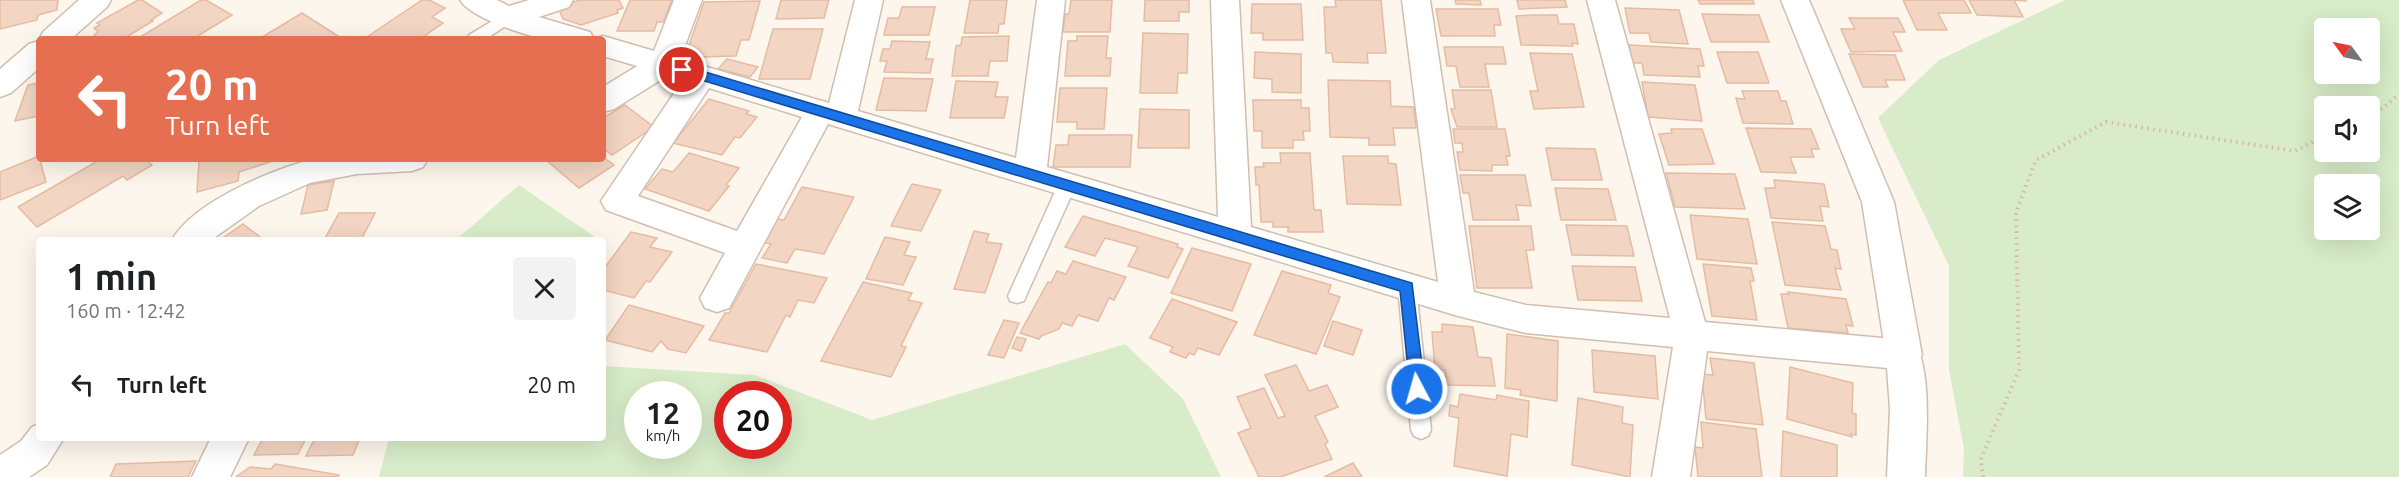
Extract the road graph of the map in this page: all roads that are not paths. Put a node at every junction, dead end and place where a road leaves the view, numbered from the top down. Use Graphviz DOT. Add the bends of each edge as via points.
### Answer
graph roads {
  1 [pos="97,0"];
  2 [pos="474,0"];
  3 [pos="559,0"];
  4 [pos="688,0"];
  5 [pos="869,0"];
  6 [pos="1051,0"];
  7 [pos="1225,0"];
  8 [pos="1416,0"];
  9 [pos="1601,0"];
  10 [pos="1795,0"];
  11 [pos="507,17"];
  12 [pos="56,36"];
  13 [pos="479,36"];
  14 [pos="570,36"];
  15 [pos="606,47"];
  16 [pos="36,54"];
  17 [pos="663,64"];
  18 [pos="702,75"];
  19 [pos="0,86"];
  20 [pos="606,99"];
  21 [pos="831,114"];
  22 [pos="359,162"];
  23 [pos="1030,174"];
  24 [pos="1067,185"];
  25 [pos="1235,236"];
  26 [pos="192,237"];
  27 [pos="745,247"];
  28 [pos="1407,287"];
  29 [pos="1017,297"];
  30 [pos="717,298"];
  31 [pos="1458,302"];
  32 [pos="1692,336"];
  33 [pos="1904,355"];
  34 [pos="1421,430"];
  35 [pos="43,441"];
  36 [pos="229,441"];
  37 [pos="0,476"];
  38 [pos="211,477"];
  39 [pos="1671,477"];
  40 [pos="1906,477"];
  1 -- 12 [label="street"];
  2 -- 11 [label="street"];
  3 -- 11 [label="street"];
  4 -- 17 [label="street"];
  5 -- 21 [label="street"];
  6 -- 23 [label="street"];
  7 -- 25 [label="street"];
  8 -- 31 [label="street"];
  9 -- 32 [label="street"];
  10 -- 33 [label="street" via="1878,202"];
  11 -- 13 [label="lane"];
  11 -- 14 [label="street"];
  15 -- 17 [label="street"];
  16 -- 19 [label="street"];
  17 -- 18 [label="street"];
  17 -- 20 [label="street"];
  18 -- 21 [label="street"];
  18 -- 27 [label="street" via="617,201"];
  21 -- 23 [label="street"];
  21 -- 27 [label="street"];
  22 -- 26 [label="street" via="296,175 251,193"];
  23 -- 24 [label="street"];
  24 -- 25 [label="street"];
  24 -- 29 [label="lane"];
  25 -- 28 [label="street"];
  27 -- 30 [label="street"];
  28 -- 31 [label="street"];
  28 -- 34 [label="lane"];
  31 -- 32 [label="street" via="1526,319"];
  32 -- 33 [label="street"];
  32 -- 39 [label="street"];
  33 -- 40 [label="street" via="1908,409"];
  35 -- 37 [label="street" via="34,453"];
  36 -- 38 [label="street"];
}
